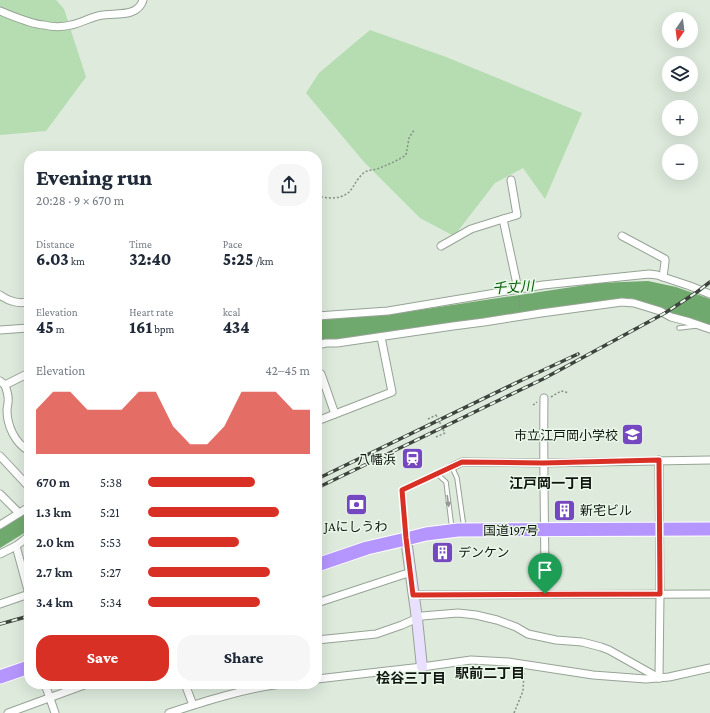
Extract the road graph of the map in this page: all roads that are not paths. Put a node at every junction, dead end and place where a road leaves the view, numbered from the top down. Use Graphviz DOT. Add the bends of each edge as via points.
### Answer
graph roads {
  1 [pos="144,0"];
  2 [pos="0,11"];
  3 [pos="511,180"];
  4 [pos="503,219"];
  5 [pos="622,236"];
  6 [pos="441,246"];
  7 [pos="663,277"];
  8 [pos="518,289"];
  9 [pos="710,294"];
  10 [pos="0,295"];
  11 [pos="24,303"];
  12 [pos="322,316"];
  13 [pos="699,325"];
  14 [pos="24,328"];
  15 [pos="679,328"];
  16 [pos="0,330"];
  17 [pos="710,330"];
  18 [pos="381,337"];
  19 [pos="322,344"];
  20 [pos="322,374"];
  21 [pos="24,375"];
  22 [pos="3,383"];
  23 [pos="544,398"];
  24 [pos="335,414"];
  25 [pos="322,418"];
  26 [pos="24,448"];
  27 [pos="0,456"];
  28 [pos="659,460"];
  29 [pos="710,460"];
  30 [pos="543,463"];
  31 [pos="452,467"];
  32 [pos="437,474"];
  33 [pos="24,482"];
  34 [pos="0,494"];
  35 [pos="24,510"];
  36 [pos="19,513"];
  37 [pos="0,526"];
  38 [pos="659,528"];
  39 [pos="710,529"];
  40 [pos="458,530"];
  41 [pos="545,530"];
  42 [pos="406,538"];
  43 [pos="24,540"];
  44 [pos="16,546"];
  45 [pos="0,554"];
  46 [pos="322,563"];
  47 [pos="410,574"];
  48 [pos="24,576"];
  49 [pos="545,594"];
  50 [pos="660,594"];
  51 [pos="710,594"];
  52 [pos="413,595"];
  53 [pos="24,596"];
  54 [pos="322,601"];
  55 [pos="0,604"];
  56 [pos="417,618"];
  57 [pos="322,639"];
  58 [pos="422,667"];
  59 [pos="710,668"];
  60 [pos="24,669"];
  61 [pos="0,677"];
  62 [pos="322,678"];
  63 [pos="659,678"];
  64 [pos="47,689"];
  65 [pos="74,689"];
  66 [pos="187,689"];
  67 [pos="251,689"];
  68 [pos="50,698"];
  69 [pos="193,706"];
  70 [pos="8,713"];
  71 [pos="55,713"];
  72 [pos="169,713"];
  1 -- 2 [label="street" via="132,12 102,15 61,26 43,25"];
  3 -- 4 [label="street" via="517,215"];
  4 -- 6 [label="street" via="471,229"];
  4 -- 8 [label="street"];
  5 -- 7 [label="street" via="665,259"];
  7 -- 8 [label="street" via="649,274"];
  7 -- 9 [label="street"];
  8 -- 12 [label="street" via="388,311"];
  10 -- 11 [label="street"];
  13 -- 15 [label="lane"];
  13 -- 17 [label="street"];
  13 -- 18 [label="street" via="634,303 622,302"];
  14 -- 16 [label="street"];
  18 -- 19 [label="street"];
  18 -- 24 [label="street" via="392,392"];
  20 -- 24 [label="street"];
  21 -- 22 [label="street"];
  22 -- 26 [label="street" via="9,399 8,420 16,440"];
  23 -- 30 [label="street"];
  24 -- 25 [label="street"];
  27 -- 33 [label="street"];
  28 -- 29 [label="street"];
  28 -- 30 [label="street"];
  28 -- 38 [label="street"];
  30 -- 31 [label="street" via="462,462"];
  30 -- 41 [label="street"];
  31 -- 32 [label="lane"];
  31 -- 40 [label="lane" via="457,478"];
  32 -- 40 [label="lane, one-way" via="446,482"];
  32 -- 42 [label="lane" via="402,490"];
  34 -- 36 [label="street"];
  35 -- 36 [label="street"];
  36 -- 37 [label="street"];
  38 -- 39 [label="highway, 国道197号"];
  38 -- 41 [label="highway, 国道197号"];
  38 -- 50 [label="street"];
  40 -- 41 [label="highway, 国道197号"];
  40 -- 42 [label="highway, 国道197号"];
  41 -- 49 [label="street"];
  42 -- 46 [label="highway, 国道197号"];
  42 -- 47 [label="street"];
  43 -- 44 [label="street"];
  44 -- 45 [label="street"];
  44 -- 48 [label="street"];
  47 -- 52 [label="street"];
  47 -- 54 [label="street"];
  49 -- 50 [label="street"];
  49 -- 52 [label="street"];
  50 -- 51 [label="street"];
  50 -- 63 [label="street"];
  52 -- 56 [label="street"];
  53 -- 55 [label="street"];
  56 -- 57 [label="street" via="376,634"];
  56 -- 58 [label="street"];
  56 -- 63 [label="street" via="458,613 497,620 528,634 602,647"];
  58 -- 62 [label="street"];
  58 -- 63 [label="street" via="471,660 508,662 594,675"];
  59 -- 63 [label="street"];
  60 -- 61 [label="highway"];
  64 -- 68 [label="street"];
  65 -- 68 [label="street"];
  66 -- 69 [label="street"];
  67 -- 69 [label="street"];
  68 -- 70 [label="street"];
  68 -- 71 [label="street"];
  69 -- 72 [label="street"];
}
